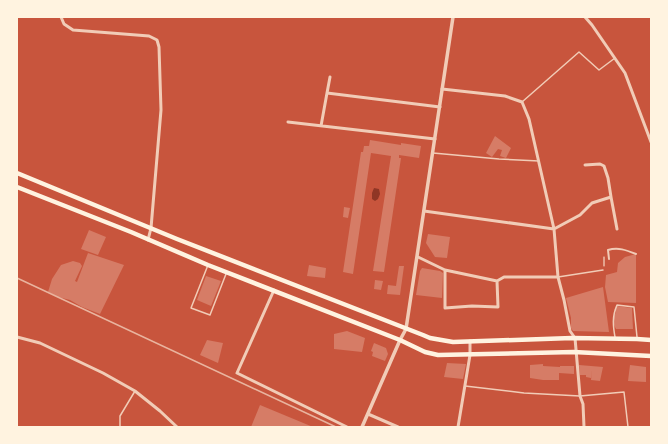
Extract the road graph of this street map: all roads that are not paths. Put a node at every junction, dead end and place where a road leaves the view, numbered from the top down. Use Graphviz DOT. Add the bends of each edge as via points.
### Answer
graph roads {
  1 [pos="61,17"];
  2 [pos="454,17"];
  3 [pos="585,17"];
  4 [pos="615,58"];
  5 [pos="330,77"];
  6 [pos="442,89"];
  7 [pos="327,93"];
  8 [pos="522,102"];
  9 [pos="440,108"];
  10 [pos="288,122"];
  11 [pos="321,126"];
  12 [pos="435,139"];
  13 [pos="651,142"];
  14 [pos="433,153"];
  15 [pos="539,161"];
  16 [pos="585,164"];
  17 [pos="17,173"];
  18 [pos="17,186"];
  19 [pos="611,197"];
  20 [pos="424,210"];
  21 [pos="151,228"];
  22 [pos="554,229"];
  23 [pos="617,229"];
  24 [pos="148,240"];
  25 [pos="636,254"];
  26 [pos="418,257"];
  27 [pos="609,259"];
  28 [pos="208,265"];
  29 [pos="445,270"];
  30 [pos="603,270"];
  31 [pos="227,273"];
  32 [pos="558,277"];
  33 [pos="497,281"];
  34 [pos="274,290"];
  35 [pos="406,329"];
  36 [pos="17,337"];
  37 [pos="575,338"];
  38 [pos="616,339"];
  39 [pos="637,339"];
  40 [pos="400,340"];
  41 [pos="651,340"];
  42 [pos="470,342"];
  43 [pos="576,352"];
  44 [pos="470,355"];
  45 [pos="651,356"];
  46 [pos="465,386"];
  47 [pos="135,391"];
  48 [pos="580,396"];
  49 [pos="368,414"];
  50 [pos="120,427"];
  51 [pos="177,427"];
  52 [pos="347,427"];
  53 [pos="362,427"];
  54 [pos="398,427"];
  55 [pos="458,427"];
  56 [pos="584,427"];
  57 [pos="628,427"];
  1 -- 21 [label="street" via="64,24 73,30 149,36 156,40 159,47 161,110"];
  2 -- 6 [label="street"];
  3 -- 4 [label="street"];
  4 -- 8 [label="lane" via="599,70 579,52"];
  4 -- 13 [label="street" via="625,73"];
  5 -- 7 [label="street"];
  6 -- 8 [label="street" via="506,96"];
  6 -- 9 [label="street"];
  7 -- 9 [label="street"];
  7 -- 11 [label="street"];
  8 -- 15 [label="street"];
  9 -- 12 [label="street"];
  10 -- 11 [label="street"];
  11 -- 12 [label="street"];
  12 -- 14 [label="street"];
  14 -- 15 [label="lane"];
  14 -- 20 [label="street"];
  15 -- 22 [label="street"];
  16 -- 19 [label="street" via="604,166"];
  17 -- 21 [label="main road"];
  18 -- 24 [label="main road"];
  19 -- 22 [label="street" via="592,203 580,215"];
  19 -- 23 [label="street"];
  20 -- 22 [label="street"];
  20 -- 26 [label="street"];
  21 -- 24 [label="street"];
  21 -- 35 [label="main road"];
  22 -- 32 [label="street"];
  24 -- 28 [label="main road"];
  25 -- 27 [label="street" via="614,248 608,250"];
  26 -- 29 [label="street"];
  26 -- 35 [label="street"];
  28 -- 31 [label="main road"];
  28 -- 31 [label="lane" via="191,308 210,315"];
  29 -- 33 [label="street"];
  29 -- 33 [label="street" via="444,308 498,307"];
  30 -- 32 [label="lane"];
  31 -- 34 [label="main road"];
  32 -- 33 [label="street" via="504,277"];
  32 -- 37 [label="street" via="570,331"];
  34 -- 40 [label="main road"];
  34 -- 52 [label="street" via="237,373"];
  35 -- 40 [label="street"];
  35 -- 42 [label="main road" via="430,338"];
  36 -- 47 [label="street" via="47,346"];
  37 -- 38 [label="main road"];
  37 -- 42 [label="main road"];
  37 -- 43 [label="street"];
  38 -- 39 [label="main road"];
  38 -- 39 [label="lane" via="613,317 617,305 634,307"];
  39 -- 41 [label="main road"];
  40 -- 44 [label="main road" via="438,355"];
  40 -- 49 [label="street"];
  42 -- 44 [label="street"];
  43 -- 44 [label="main road"];
  43 -- 45 [label="main road"];
  43 -- 48 [label="street"];
  44 -- 46 [label="street"];
  46 -- 48 [label="lane"];
  46 -- 55 [label="street"];
  47 -- 50 [label="lane" via="120,416"];
  47 -- 51 [label="street"];
  48 -- 56 [label="street"];
  48 -- 57 [label="lane" via="624,392"];
  49 -- 53 [label="street"];
  49 -- 54 [label="street"];
}
